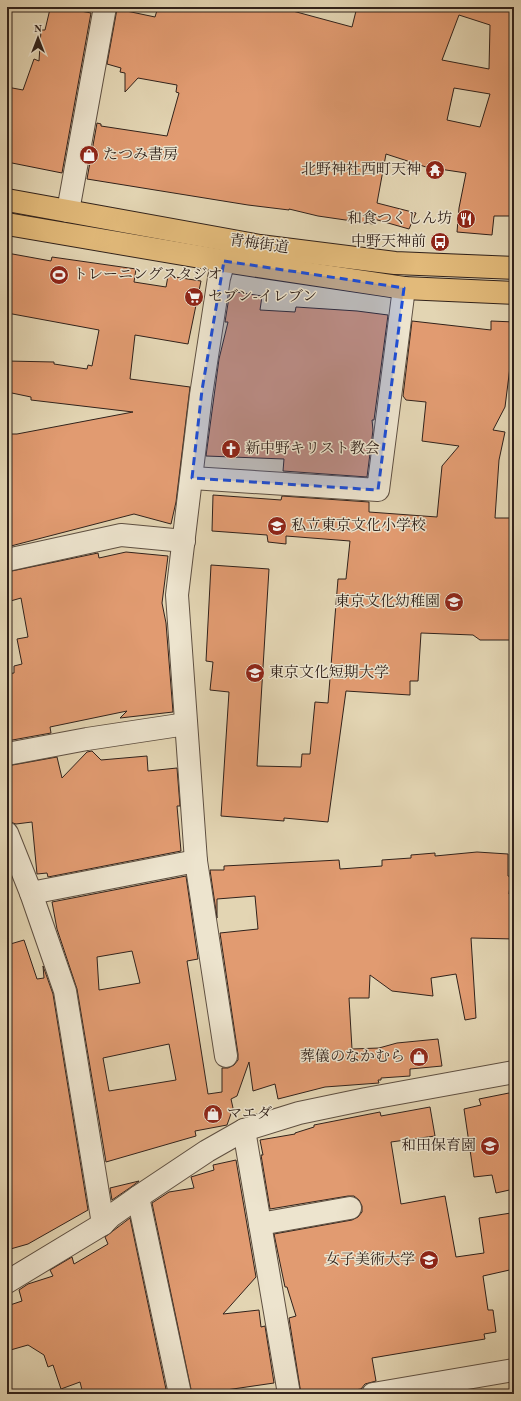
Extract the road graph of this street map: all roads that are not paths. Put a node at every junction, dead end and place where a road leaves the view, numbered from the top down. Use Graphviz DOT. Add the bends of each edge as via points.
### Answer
graph roads {
  1 [pos="105,7"];
  2 [pos="7,200"];
  3 [pos="68,211"];
  4 [pos="7,224"];
  5 [pos="224,261"];
  6 [pos="514,268"];
  7 [pos="404,288"];
  8 [pos="514,293"];
  9 [pos="192,478"];
  10 [pos="184,540"];
  11 [pos="7,560"];
  12 [pos="186,724"];
  13 [pos="7,754"];
  14 [pos="7,833"];
  15 [pos="196,861"];
  16 [pos="31,893"];
  17 [pos="226,1056"];
  18 [pos="514,1072"];
  19 [pos="244,1130"];
  20 [pos="138,1197"];
  21 [pos="350,1208"];
  22 [pos="103,1224"];
  23 [pos="260,1224"];
  24 [pos="7,1282"];
  25 [pos="514,1370"];
  26 [pos="180,1394"];
  27 [pos="289,1394"];
  28 [pos="373,1394"];
  1 -- 3 [label="street"];
  2 -- 3 [label="main road, 青梅街道"];
  3 -- 6 [label="main road, 青梅街道" via="229,241 365,260"];
  4 -- 5 [label="main road, 青梅街道"];
  5 -- 7 [label="main road, 青梅街道"];
  5 -- 9 [label="street" via="219,278 203,383"];
  7 -- 8 [label="main road, 青梅街道"];
  7 -- 9 [label="street" via="378,490"];
  9 -- 10 [label="street"];
  10 -- 11 [label="street" via="121,535"];
  10 -- 12 [label="street" via="177,595"];
  12 -- 13 [label="street"];
  12 -- 15 [label="street"];
  14 -- 16 [label="street"];
  15 -- 16 [label="street"];
  15 -- 17 [label="street"];
  16 -- 22 [label="street" via="65,991"];
  18 -- 19 [label="street" via="299,1113"];
  19 -- 20 [label="street" via="207,1151"];
  19 -- 23 [label="street"];
  20 -- 22 [label="street"];
  20 -- 26 [label="street"];
  21 -- 23 [label="street"];
  22 -- 24 [label="street"];
  23 -- 27 [label="street"];
  25 -- 28 [label="street"];
}
